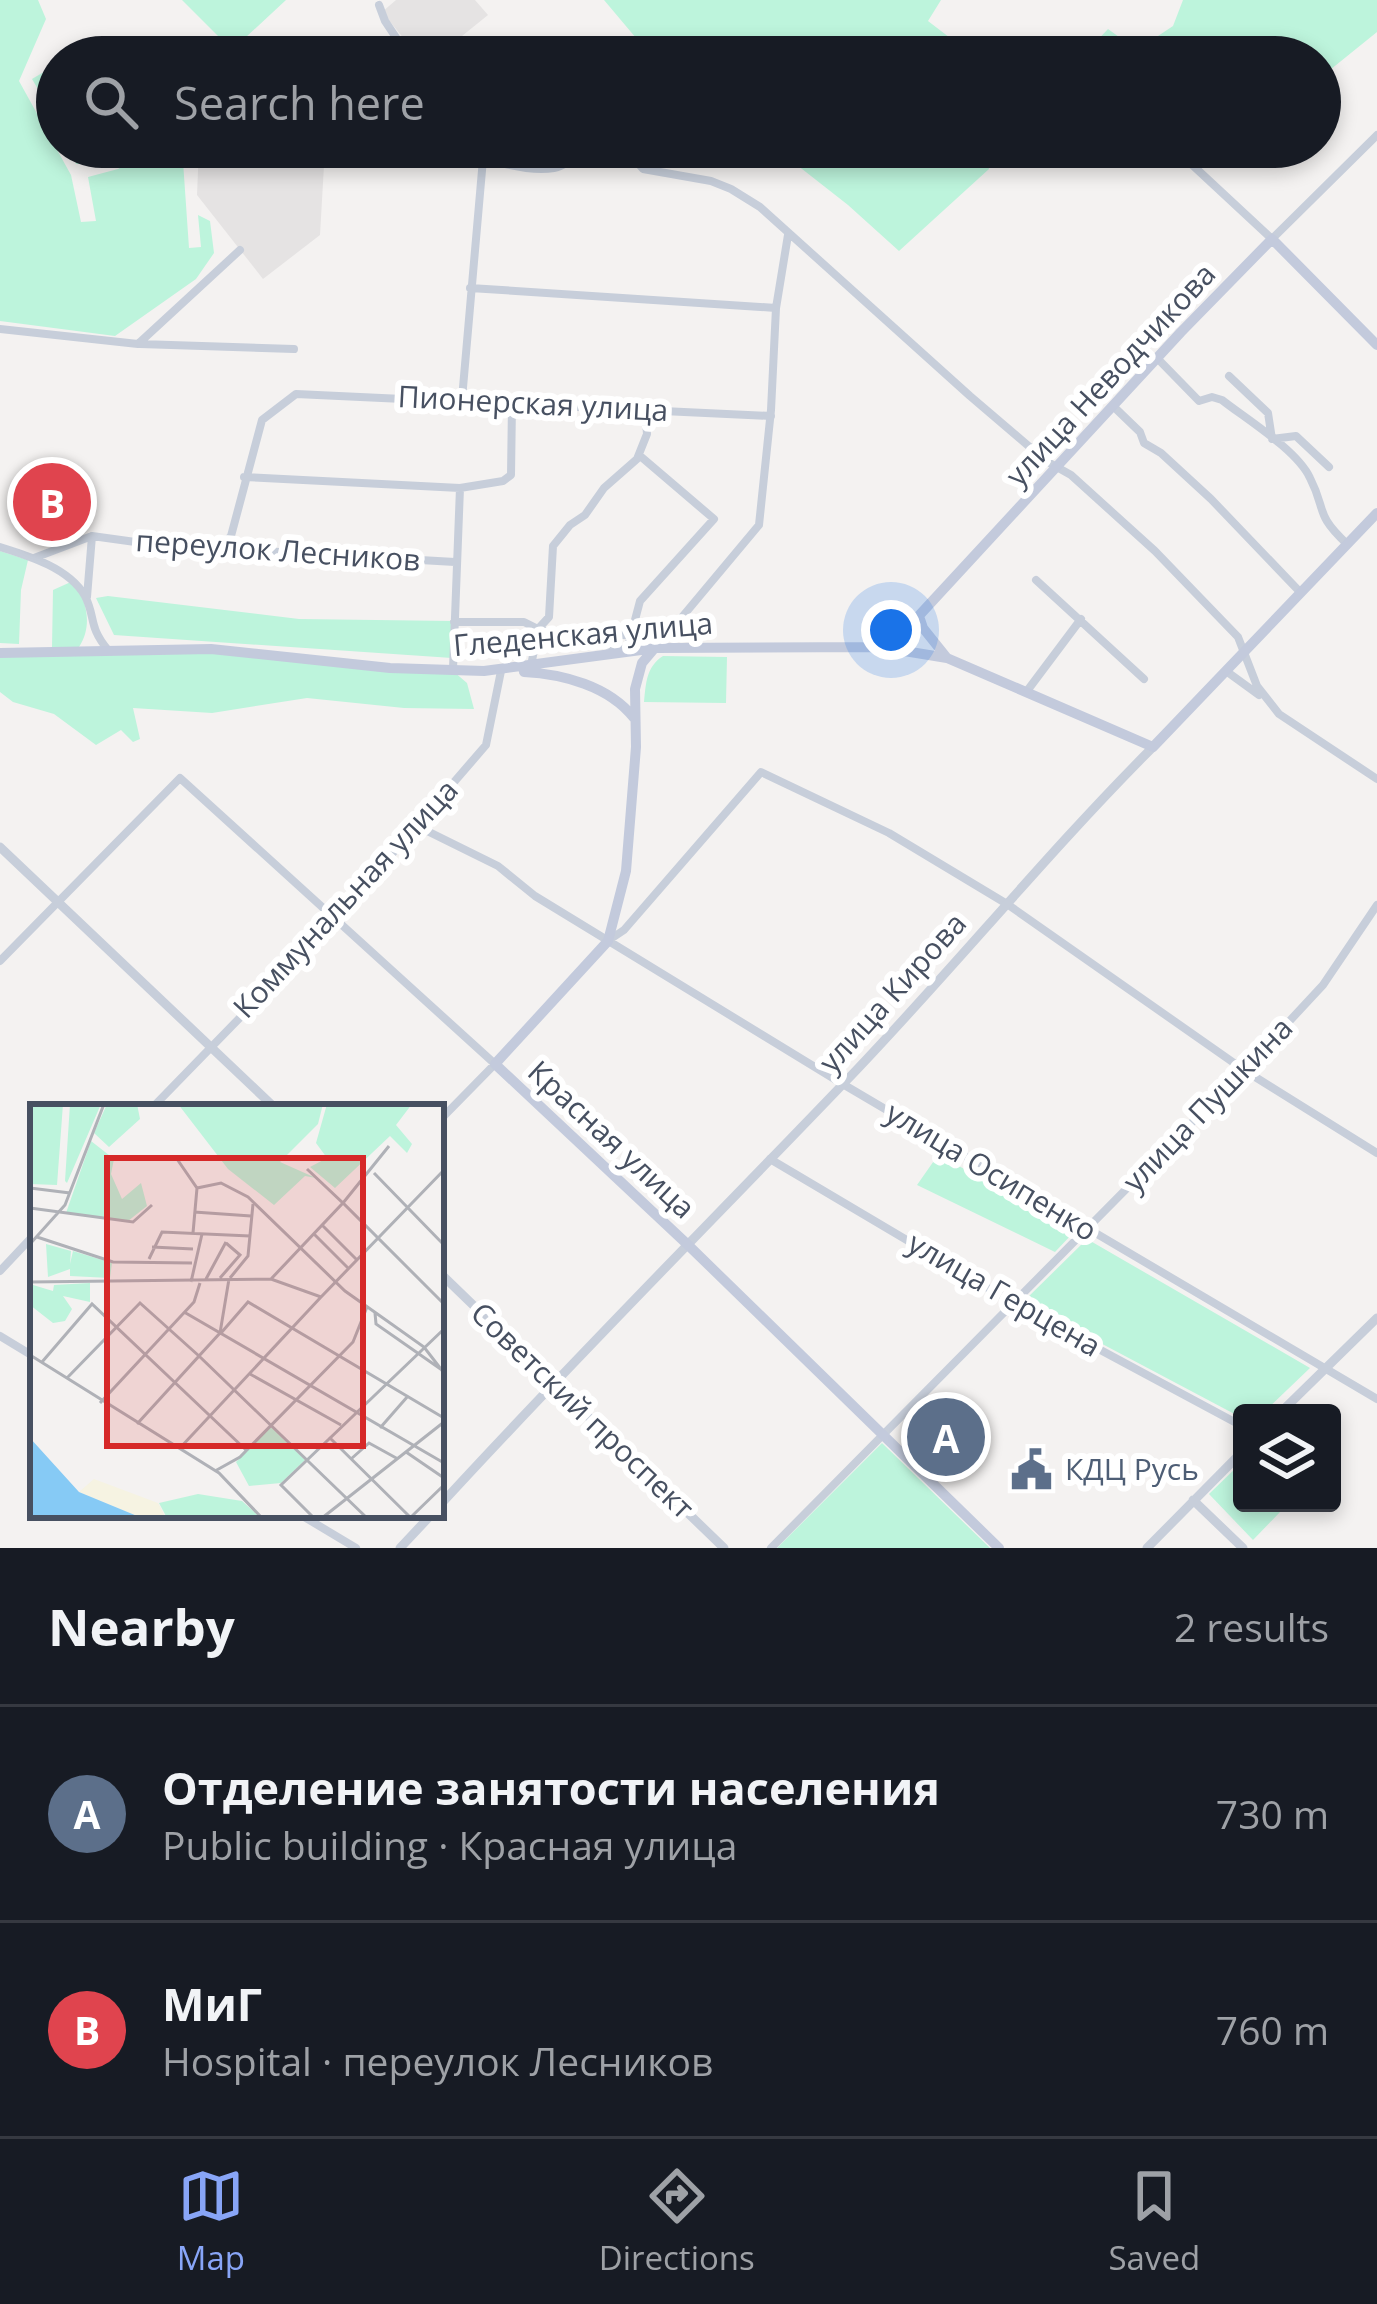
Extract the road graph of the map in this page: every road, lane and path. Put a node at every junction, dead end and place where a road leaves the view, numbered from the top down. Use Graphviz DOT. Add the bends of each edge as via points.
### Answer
graph roads {
  1 [pos="379,4"];
  2 [pos="395,36"];
  3 [pos="1377,135"];
  4 [pos="482,168"];
  5 [pos="642,168"];
  6 [pos="1196,168"];
  7 [pos="788,235"];
  8 [pos="1272,239"];
  9 [pos="240,250"];
  10 [pos="470,288"];
  11 [pos="776,308"];
  12 [pos="0,329"];
  13 [pos="138,344"];
  14 [pos="1377,345"];
  15 [pos="294,349"];
  16 [pos="1157,358"];
  17 [pos="1229,376"];
  18 [pos="462,399"];
  19 [pos="512,404"];
  20 [pos="1113,406"];
  21 [pos="645,410"];
  22 [pos="771,416"];
  23 [pos="1272,439"];
  24 [pos="638,455"];
  25 [pos="1329,467"];
  26 [pos="1056,468"];
  27 [pos="244,477"];
  28 [pos="460,488"];
  29 [pos="1377,513"];
  30 [pos="92,536"];
  31 [pos="1347,544"];
  32 [pos="0,547"];
  33 [pos="219,548"];
  34 [pos="34,558"];
  35 [pos="455,562"];
  36 [pos="1036,580"];
  37 [pos="1301,593"];
  38 [pos="86,599"];
  39 [pos="919,616"];
  40 [pos="1081,619"];
  41 [pos="454,622"];
  42 [pos="538,629"];
  43 [pos="670,632"];
  44 [pos="628,634"];
  45 [pos="880,646"];
  46 [pos="656,648"];
  47 [pos="627,650"];
  48 [pos="109,652"];
  49 [pos="0,653"];
  50 [pos="1243,653"];
  51 [pos="947,658"];
  52 [pos="531,667"];
  53 [pos="453,671"];
  54 [pos="505,671"];
  55 [pos="1226,671"];
  56 [pos="1144,679"];
  57 [pos="1028,691"];
  58 [pos="1267,700"];
  59 [pos="634,718"];
  60 [pos="1153,747"];
  61 [pos="1377,779"];
  62 [pos="415,825"];
  63 [pos="0,847"];
  64 [pos="59,900"];
  65 [pos="1007,904"];
  66 [pos="1377,905"];
  67 [pos="334,920"];
  68 [pos="608,941"];
  69 [pos="0,961"];
  70 [pos="210,1044"];
  71 [pos="495,1064"];
  72 [pos="1244,1070"];
  73 [pos="843,1084"];
  74 [pos="156,1104"];
  75 [pos="271,1104"];
  76 [pos="444,1116"];
  77 [pos="1377,1153"];
  78 [pos="769,1158"];
  79 [pos="1087,1229"];
  80 [pos="30,1239"];
  81 [pos="687,1244"];
  82 [pos="0,1270"];
  83 [pos="444,1277"];
  84 [pos="1013,1304"];
  85 [pos="1377,1318"];
  86 [pos="0,1336"];
  87 [pos="30,1354"];
  88 [pos="1324,1369"];
  89 [pos="553,1382"];
  90 [pos="1377,1399"];
  91 [pos="1289,1404"];
  92 [pos="1233,1421"];
  93 [pos="883,1435"];
  94 [pos="1233,1461"];
  95 [pos="1193,1500"];
  96 [pos="444,1501"];
  97 [pos="306,1518"];
  98 [pos="427,1518"];
  99 [pos="356,1548"];
  100 [pos="400,1548"];
  101 [pos="724,1548"];
  102 [pos="771,1548"];
  103 [pos="999,1548"];
  104 [pos="1147,1548"];
  105 [pos="1243,1548"];
  1 -- 2 [label="street"];
  3 -- 8 [label="street, улица Неводчикова"];
  4 -- 10 [label="street"];
  5 -- 7 [label="street" via="731,189"];
  6 -- 8 [label="street"];
  7 -- 11 [label="street"];
  7 -- 26 [label="street"];
  8 -- 14 [label="main road"];
  8 -- 16 [label="main road, улица Неводчикова"];
  9 -- 13 [label="street"];
  10 -- 11 [label="street"];
  10 -- 18 [label="street"];
  11 -- 22 [label="street"];
  12 -- 13 [label="street"];
  13 -- 15 [label="street"];
  16 -- 20 [label="main road, улица Неводчикова"];
  16 -- 23 [label="street" via="1199,400 1218,398"];
  17 -- 23 [label="street" via="1268,413"];
  18 -- 19 [label="street, Пионерская улица"];
  18 -- 27 [label="street, Пионерская улица" via="296,394 262,420"];
  19 -- 21 [label="street, Пионерская улица"];
  19 -- 28 [label="street" via="511,475"];
  20 -- 26 [label="main road, улица Неводчикова"];
  20 -- 37 [label="street"];
  21 -- 22 [label="street, Пионерская улица"];
  21 -- 24 [label="street"];
  22 -- 43 [label="street" via="759,525"];
  23 -- 25 [label="street" via="1296,436"];
  23 -- 31 [label="street" via="1308,474 1321,516"];
  24 -- 42 [label="street" via="554,546 549,617"];
  24 -- 44 [label="street" via="714,519 640,601"];
  26 -- 39 [label="main road, улица Неводчикова"];
  26 -- 50 [label="street" via="1155,551 1238,637"];
  27 -- 28 [label="street"];
  27 -- 33 [label="street" via="231,536"];
  28 -- 35 [label="street"];
  29 -- 31 [label="main road, улица Кирова"];
  30 -- 33 [label="street, переулок Лесников"];
  30 -- 34 [label="street, переулок Лесников"];
  30 -- 38 [label="street"];
  31 -- 37 [label="main road, улица Кирова"];
  32 -- 34 [label="street"];
  33 -- 35 [label="street, переулок Лесников"];
  34 -- 38 [label="street" via="73,581"];
  35 -- 41 [label="street"];
  36 -- 40 [label="street"];
  37 -- 50 [label="main road, улица Кирова"];
  38 -- 48 [label="street" via="92,628"];
  39 -- 45 [label="main road, улица Неводчикова"];
  39 -- 51 [label="main road"];
  40 -- 56 [label="street"];
  40 -- 57 [label="street"];
  41 -- 42 [label="street"];
  41 -- 53 [label="street"];
  42 -- 44 [label="street"];
  42 -- 47 [label="street"];
  42 -- 52 [label="street"];
  43 -- 44 [label="street"];
  43 -- 46 [label="street"];
  44 -- 47 [label="street"];
  45 -- 46 [label="main road, Гледенская улица"];
  45 -- 51 [label="main road, Гледенская улица"];
  46 -- 47 [label="main road, Гледенская улица"];
  46 -- 59 [label="main road" via="638,673"];
  47 -- 52 [label="main road, Гледенская улица"];
  48 -- 49 [label="main road, Гледенская улица"];
  48 -- 53 [label="main road, Гледенская улица" via="211,649"];
  50 -- 55 [label="main road, улица Кирова"];
  50 -- 58 [label="street"];
  51 -- 57 [label="main road, Гледенская улица"];
  52 -- 54 [label="main road, Гледенская улица"];
  53 -- 54 [label="main road, Гледенская улица"];
  54 -- 59 [label="main road" via="579,682"];
  54 -- 62 [label="street, Коммунальная улица" via="486,745"];
  55 -- 58 [label="street"];
  55 -- 60 [label="main road, улица Кирова"];
  57 -- 60 [label="main road, Гледенская улица"];
  58 -- 61 [label="street"];
  59 -- 68 [label="main road" via="626,871"];
  60 -- 65 [label="street, улица Кирова"];
  62 -- 67 [label="street, Коммунальная улица"];
  62 -- 68 [label="street, улица Осипенко" via="498,866"];
  63 -- 64 [label="street"];
  64 -- 67 [label="street, Красная улица" via="180,778"];
  64 -- 69 [label="street"];
  64 -- 70 [label="street"];
  65 -- 68 [label="street" via="889,833 761,772"];
  65 -- 72 [label="street"];
  65 -- 73 [label="street, улица Кирова"];
  66 -- 72 [label="street, улица Пушкина" via="1323,985"];
  67 -- 70 [label="street, Коммунальная улица"];
  67 -- 71 [label="street, Красная улица"];
  68 -- 71 [label="main road"];
  68 -- 73 [label="street, улица Осипенко"];
  70 -- 74 [label="street, Коммунальная улица"];
  70 -- 75 [label="street"];
  71 -- 76 [label="street"];
  71 -- 81 [label="main road, Красная улица"];
  72 -- 77 [label="street"];
  72 -- 79 [label="street, улица Пушкина"];
  73 -- 78 [label="street, улица Кирова"];
  73 -- 79 [label="street, улица Осипенко"];
  78 -- 81 [label="street, улица Кирова"];
  78 -- 84 [label="street, улица Герцена"];
  79 -- 84 [label="street, улица Пушкина"];
  79 -- 88 [label="street, улица Осипенко"];
  80 -- 82 [label="street"];
  81 -- 89 [label="street, улица Кирова"];
  81 -- 93 [label="main road, Красная улица"];
  83 -- 89 [label="street, Советский проспект"];
  84 -- 92 [label="street, улица Герцена"];
  84 -- 93 [label="street, улица Пушкина"];
  85 -- 88 [label="street"];
  86 -- 87 [label="street"];
  88 -- 90 [label="street, улица Осипенко"];
  88 -- 91 [label="street"];
  89 -- 96 [label="street, улица Кирова"];
  89 -- 101 [label="street, Советский проспект"];
  93 -- 102 [label="street, улица Пушкина"];
  93 -- 103 [label="main road, Красная улица"];
  94 -- 95 [label="street"];
  95 -- 104 [label="street"];
  95 -- 105 [label="street"];
  97 -- 99 [label="street"];
  98 -- 100 [label="street"];
}
